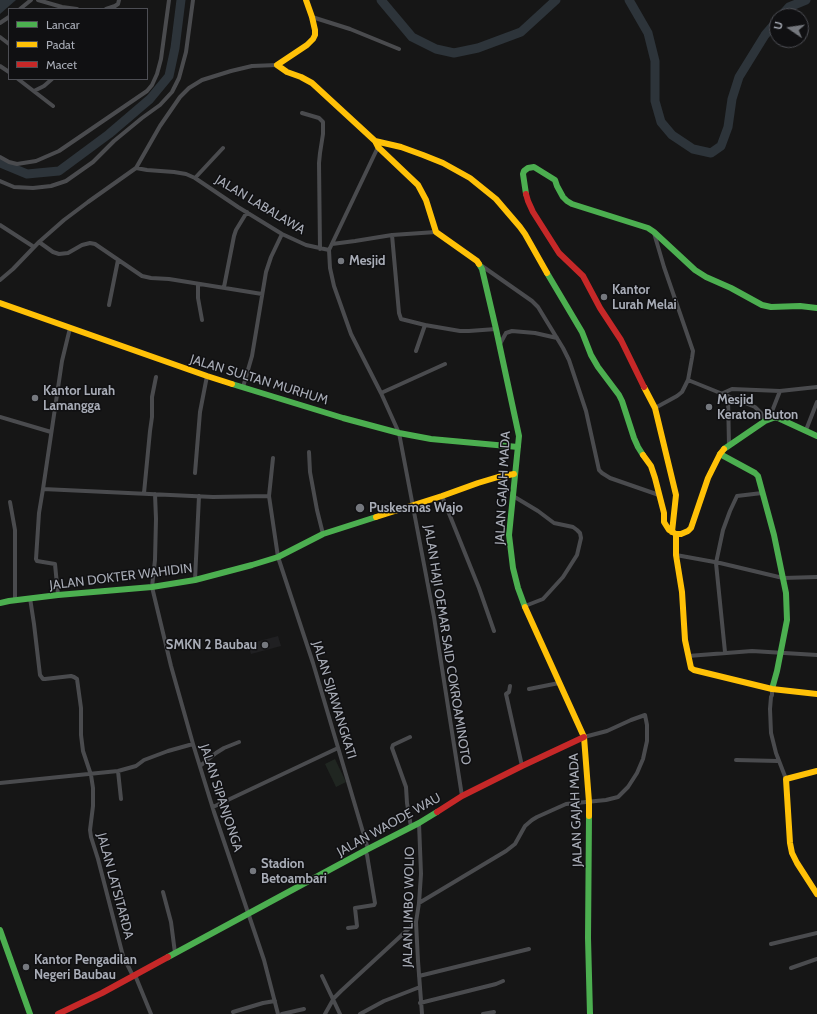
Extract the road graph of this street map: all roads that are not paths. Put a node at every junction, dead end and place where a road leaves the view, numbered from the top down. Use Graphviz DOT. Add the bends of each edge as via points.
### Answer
graph roads {
  1 [pos="31,0"];
  2 [pos="38,0"];
  3 [pos="119,0"];
  4 [pos="169,0"];
  5 [pos="193,0"];
  6 [pos="306,0"];
  7 [pos="21,8"];
  8 [pos="70,8"];
  9 [pos="109,8"];
  10 [pos="312,17"];
  11 [pos="0,37"];
  12 [pos="8,43"];
  13 [pos="399,49"];
  14 [pos="277,65"];
  15 [pos="19,80"];
  16 [pos="51,80"];
  17 [pos="34,91"];
  18 [pos="53,106"];
  19 [pos="302,113"];
  20 [pos="378,144"];
  21 [pos="223,148"];
  22 [pos="0,157"];
  23 [pos="136,168"];
  24 [pos="195,178"];
  25 [pos="0,181"];
  26 [pos="247,212"];
  27 [pos="0,225"];
  28 [pos="436,232"];
  29 [pos="654,232"];
  30 [pos="282,234"];
  31 [pos="392,235"];
  32 [pos="38,242"];
  33 [pos="332,244"];
  34 [pos="34,246"];
  35 [pos="320,249"];
  36 [pos="329,250"];
  37 [pos="118,260"];
  38 [pos="479,264"];
  39 [pos="0,280"];
  40 [pos="198,284"];
  41 [pos="224,287"];
  42 [pos="262,294"];
  43 [pos="0,303"];
  44 [pos="109,305"];
  45 [pos="817,308"];
  46 [pos="202,320"];
  47 [pos="425,325"];
  48 [pos="70,328"];
  49 [pos="496,329"];
  50 [pos="557,338"];
  51 [pos="499,346"];
  52 [pos="416,351"];
  53 [pos="445,364"];
  54 [pos="207,376"];
  55 [pos="156,377"];
  56 [pos="688,380"];
  57 [pos="817,387"];
  58 [pos="242,388"];
  59 [pos="780,391"];
  60 [pos="381,393"];
  61 [pos="721,394"];
  62 [pos="728,396"];
  63 [pos="817,402"];
  64 [pos="656,408"];
  65 [pos="0,417"];
  66 [pos="767,420"];
  67 [pos="806,430"];
  68 [pos="51,432"];
  69 [pos="399,433"];
  70 [pos="817,436"];
  71 [pos="729,446"];
  72 [pos="518,447"];
  73 [pos="309,452"];
  74 [pos="720,454"];
  75 [pos="273,458"];
  76 [pos="195,473"];
  77 [pos="514,474"];
  78 [pos="43,489"];
  79 [pos="144,493"];
  80 [pos="762,493"];
  81 [pos="155,494"];
  82 [pos="659,495"];
  83 [pos="199,496"];
  84 [pos="269,496"];
  85 [pos="442,496"];
  86 [pos="512,496"];
  87 [pos="10,502"];
  88 [pos="413,505"];
  89 [pos="674,533"];
  90 [pos="323,534"];
  91 [pos="676,555"];
  92 [pos="278,557"];
  93 [pos="716,562"];
  94 [pos="817,577"];
  95 [pos="783,578"];
  96 [pos="195,580"];
  97 [pos="152,587"];
  98 [pos="58,595"];
  99 [pos="30,598"];
  100 [pos="15,600"];
  101 [pos="0,603"];
  102 [pos="525,606"];
  103 [pos="494,631"];
  104 [pos="725,652"];
  105 [pos="781,653"];
  106 [pos="817,655"];
  107 [pos="688,656"];
  108 [pos="559,683"];
  109 [pos="510,686"];
  110 [pos="529,689"];
  111 [pos="772,689"];
  112 [pos="817,694"];
  113 [pos="410,737"];
  114 [pos="584,737"];
  115 [pos="239,742"];
  116 [pos="193,744"];
  117 [pos="338,748"];
  118 [pos="736,760"];
  119 [pos="778,761"];
  120 [pos="200,766"];
  121 [pos="522,766"];
  122 [pos="118,771"];
  123 [pos="817,771"];
  124 [pos="91,775"];
  125 [pos="786,779"];
  126 [pos="0,783"];
  127 [pos="462,796"];
  128 [pos="121,799"];
  129 [pos="590,802"];
  130 [pos="213,807"];
  131 [pos="419,823"];
  132 [pos="411,827"];
  133 [pos="367,850"];
  134 [pos="163,892"];
  135 [pos="817,894"];
  136 [pos="419,903"];
  137 [pos="248,913"];
  138 [pos="416,922"];
  139 [pos="348,928"];
  140 [pos="0,930"];
  141 [pos="817,933"];
  142 [pos="0,940"];
  143 [pos="771,944"];
  144 [pos="529,950"];
  145 [pos="175,953"];
  146 [pos="817,960"];
  147 [pos="790,968"];
  148 [pos="134,975"];
  149 [pos="322,976"];
  150 [pos="419,976"];
  151 [pos="503,981"];
  152 [pos="420,987"];
  153 [pos="334,998"];
  154 [pos="275,1001"];
  155 [pos="420,1003"];
  156 [pos="304,1009"];
  157 [pos="233,1012"];
  158 [pos="494,1012"];
  159 [pos="26,1014"];
  160 [pos="30,1014"];
  161 [pos="58,1014"];
  162 [pos="151,1014"];
  163 [pos="278,1014"];
  164 [pos="282,1014"];
  165 [pos="325,1014"];
  166 [pos="340,1014"];
  167 [pos="360,1014"];
  168 [pos="422,1014"];
  169 [pos="483,1014"];
  170 [pos="590,1014"];
  1 -- 7 [label="street"];
  2 -- 8 [label="street"];
  3 -- 9 [label="street" via="118,4"];
  4 -- 22 [label="street" via="158,74 147,91 59,151 36,161 17,164"];
  5 -- 25 [label="street" via="186,52 179,78 172,92 160,105 114,141 93,162 66,181 33,188 14,187"];
  6 -- 10 [label="main road"];
  10 -- 13 [label="street"];
  10 -- 14 [label="main road" via="315,30 313,39"];
  11 -- 12 [label="street"];
  14 -- 20 [label="main road" via="312,83"];
  14 -- 23 [label="street" via="252,66 231,71 202,80 189,88 160,126"];
  15 -- 17 [label="street"];
  16 -- 17 [label="street"];
  17 -- 18 [label="street"];
  19 -- 35 [label="street" via="319,118 323,122 319,163"];
  20 -- 28 [label="main road" via="418,185 426,200"];
  20 -- 33 [label="street"];
  20 -- 82 [label="main road" via="401,147 423,155 470,178 496,200 520,227 582,332 598,367 622,401 638,447 651,466"];
  21 -- 24 [label="street"];
  23 -- 24 [label="street, JALAN LABALAWA" via="186,174"];
  23 -- 32 [label="street"];
  24 -- 26 [label="street, JALAN LABALAWA"];
  26 -- 30 [label="street, JALAN LABALAWA"];
  26 -- 41 [label="street" via="234,236"];
  27 -- 34 [label="street"];
  28 -- 31 [label="street"];
  28 -- 38 [label="main road"];
  29 -- 45 [label="main road" via="695,270 759,304 767,307"];
  29 -- 56 [label="street" via="693,351"];
  29 -- 64 [label="main road" via="634,222 572,204 563,197 555,180 534,167 524,171 524,188 533,212 560,253 583,276 621,340"];
  30 -- 35 [label="street, JALAN LABALAWA"];
  30 -- 42 [label="street" via="266,272"];
  31 -- 33 [label="street"];
  31 -- 47 [label="street" via="399,317"];
  32 -- 34 [label="street"];
  32 -- 37 [label="street" via="59,254 68,254 82,244 95,244"];
  33 -- 36 [label="street"];
  34 -- 39 [label="street"];
  35 -- 36 [label="street, JALAN LABALAWA"];
  36 -- 60 [label="street, JALAN HAJI OEMAR SAID COKROAMINOTO" via="334,286 351,334"];
  37 -- 40 [label="street" via="142,276"];
  37 -- 44 [label="street"];
  38 -- 49 [label="main road, JALAN GAJAH MADA"];
  38 -- 50 [label="street" via="532,301"];
  40 -- 41 [label="street"];
  40 -- 46 [label="street"];
  41 -- 42 [label="street"];
  42 -- 58 [label="street" via="252,356"];
  43 -- 48 [label="main road, JALAN SULTAN MURHUM"];
  47 -- 49 [label="street" via="460,331"];
  47 -- 52 [label="street"];
  48 -- 54 [label="main road, JALAN SULTAN MURHUM"];
  48 -- 68 [label="street"];
  49 -- 51 [label="main road, JALAN GAJAH MADA"];
  50 -- 51 [label="street" via="512,331 506,333"];
  50 -- 82 [label="street" via="569,360 586,411 599,470 610,478"];
  51 -- 72 [label="main road, JALAN GAJAH MADA" via="517,424"];
  53 -- 60 [label="street"];
  54 -- 58 [label="main road, JALAN SULTAN MURHUM"];
  54 -- 76 [label="street" via="200,412"];
  55 -- 79 [label="street"];
  56 -- 61 [label="street"];
  56 -- 64 [label="street" via="682,392"];
  57 -- 59 [label="street"];
  58 -- 69 [label="main road, JALAN SULTAN MURHUM"];
  59 -- 61 [label="street" via="732,389"];
  59 -- 66 [label="street"];
  60 -- 69 [label="street, JALAN HAJI OEMAR SAID COKROAMINOTO"];
  61 -- 62 [label="street"];
  62 -- 66 [label="street" via="754,407"];
  62 -- 71 [label="street"];
  63 -- 67 [label="street"];
  64 -- 89 [label="main road" via="676,495"];
  65 -- 68 [label="street"];
  66 -- 67 [label="main road" via="778,418"];
  66 -- 71 [label="main road"];
  67 -- 70 [label="main road"];
  68 -- 78 [label="street"];
  69 -- 72 [label="main road, JALAN SULTAN MURHUM" via="431,439"];
  69 -- 88 [label="street, JALAN HAJI OEMAR SAID COKROAMINOTO"];
  71 -- 74 [label="main road"];
  72 -- 77 [label="main road, JALAN GAJAH MADA"];
  73 -- 90 [label="street" via="310,472"];
  74 -- 80 [label="main road" via="755,473"];
  74 -- 89 [label="main road" via="708,478 690,528 685,532"];
  75 -- 84 [label="street, JALAN SIJAWANGKATI"];
  77 -- 85 [label="main road, JALAN DOKTER WAHIDIN"];
  77 -- 86 [label="main road, JALAN GAJAH MADA"];
  78 -- 79 [label="street"];
  78 -- 98 [label="street" via="36,559 55,564"];
  79 -- 81 [label="street"];
  80 -- 93 [label="street" via="736,498 723,530"];
  80 -- 95 [label="main road"];
  81 -- 83 [label="street"];
  81 -- 97 [label="street, JALAN SIPANJONGA"];
  82 -- 89 [label="main road" via="665,525"];
  83 -- 84 [label="street"];
  83 -- 96 [label="street"];
  84 -- 92 [label="street, JALAN SIJAWANGKATI"];
  85 -- 88 [label="main road, JALAN DOKTER WAHIDIN"];
  85 -- 103 [label="street"];
  86 -- 102 [label="main road, JALAN GAJAH MADA" via="510,548 518,588"];
  86 -- 102 [label="street" via="554,523 578,530 581,538 577,554 563,577 542,599"];
  87 -- 100 [label="street" via="15,530"];
  88 -- 90 [label="main road, JALAN DOKTER WAHIDIN"];
  88 -- 127 [label="street, JALAN HAJI OEMAR SAID COKROAMINOTO" via="434,617"];
  89 -- 91 [label="main road"];
  90 -- 92 [label="main road, JALAN DOKTER WAHIDIN"];
  91 -- 93 [label="street"];
  91 -- 107 [label="main road"];
  92 -- 96 [label="main road, JALAN DOKTER WAHIDIN"];
  92 -- 117 [label="street, JALAN SIJAWANGKATI"];
  93 -- 95 [label="street"];
  93 -- 104 [label="street"];
  94 -- 95 [label="street"];
  95 -- 105 [label="main road" via="787,620"];
  96 -- 97 [label="main road, JALAN DOKTER WAHIDIN"];
  97 -- 98 [label="main road, JALAN DOKTER WAHIDIN"];
  97 -- 116 [label="street, JALAN SIPANJONGA" via="170,666"];
  98 -- 99 [label="main road, JALAN DOKTER WAHIDIN"];
  99 -- 100 [label="main road, JALAN DOKTER WAHIDIN"];
  99 -- 124 [label="street, JALAN LATSITARDA" via="40,676 43,679 70,676 77,679 83,751"];
  100 -- 101 [label="main road, JALAN DOKTER WAHIDIN"];
  102 -- 108 [label="main road, JALAN GAJAH MADA"];
  104 -- 105 [label="street"];
  104 -- 107 [label="street"];
  105 -- 106 [label="street"];
  105 -- 111 [label="main road"];
  107 -- 111 [label="main road" via="694,670"];
  108 -- 110 [label="street"];
  108 -- 114 [label="main road, JALAN GAJAH MADA"];
  109 -- 121 [label="street" via="506,694"];
  111 -- 112 [label="main road"];
  111 -- 119 [label="street" via="770,723"];
  113 -- 132 [label="street" via="393,745 392,748 406,787"];
  114 -- 121 [label="main road, JALAN WAODE WAU"];
  114 -- 129 [label="main road, JALAN GAJAH MADA"];
  114 -- 129 [label="street" via="607,731 645,715 647,741 637,773 618,797"];
  115 -- 120 [label="street" via="224,748"];
  116 -- 120 [label="street, JALAN SIPANJONGA"];
  116 -- 122 [label="street"];
  117 -- 130 [label="street"];
  117 -- 133 [label="street, JALAN SIJAWANGKATI"];
  118 -- 119 [label="street"];
  119 -- 125 [label="street"];
  120 -- 130 [label="street, JALAN SIPANJONGA"];
  121 -- 127 [label="main road, JALAN WAODE WAU"];
  122 -- 124 [label="street"];
  122 -- 128 [label="street"];
  123 -- 125 [label="main road"];
  124 -- 126 [label="street"];
  124 -- 148 [label="street, JALAN LATSITARDA" via="91,837 123,956"];
  125 -- 135 [label="main road" via="792,853"];
  127 -- 131 [label="main road, JALAN WAODE WAU"];
  129 -- 136 [label="street" via="566,804 532,820 525,826 512,847"];
  129 -- 170 [label="main road, JALAN GAJAH MADA"];
  130 -- 137 [label="street, JALAN SIPANJONGA"];
  131 -- 132 [label="main road, JALAN WAODE WAU"];
  131 -- 136 [label="street, JALAN LIMBO WOLIO"];
  132 -- 133 [label="main road, JALAN WAODE WAU"];
  133 -- 137 [label="main road, JALAN WAODE WAU"];
  133 -- 139 [label="street, JALAN SIJAWANGKATI" via="375,904 355,908 357,926"];
  134 -- 145 [label="street" via="171,922"];
  136 -- 138 [label="street, JALAN LIMBO WOLIO"];
  137 -- 145 [label="main road, JALAN WAODE WAU"];
  137 -- 154 [label="street, JALAN SIPANJONGA"];
  138 -- 150 [label="street, JALAN LIMBO WOLIO"];
  138 -- 153 [label="street"];
  140 -- 160 [label="main road"];
  141 -- 143 [label="street"];
  142 -- 159 [label="main road"];
  144 -- 150 [label="street"];
  145 -- 148 [label="main road, JALAN WAODE WAU"];
  146 -- 147 [label="street"];
  148 -- 161 [label="main road, JALAN WAODE WAU"];
  148 -- 162 [label="street, JALAN LATSITARDA"];
  149 -- 153 [label="street"];
  150 -- 152 [label="street, JALAN LIMBO WOLIO"];
  151 -- 155 [label="street"];
  152 -- 155 [label="street, JALAN LIMBO WOLIO"];
  152 -- 167 [label="street" via="384,1001"];
  153 -- 165 [label="street"];
  153 -- 166 [label="street"];
  154 -- 157 [label="street"];
  154 -- 163 [label="street, JALAN SIPANJONGA"];
  155 -- 168 [label="street, JALAN LIMBO WOLIO"];
  156 -- 164 [label="street"];
  158 -- 169 [label="street"];
}
